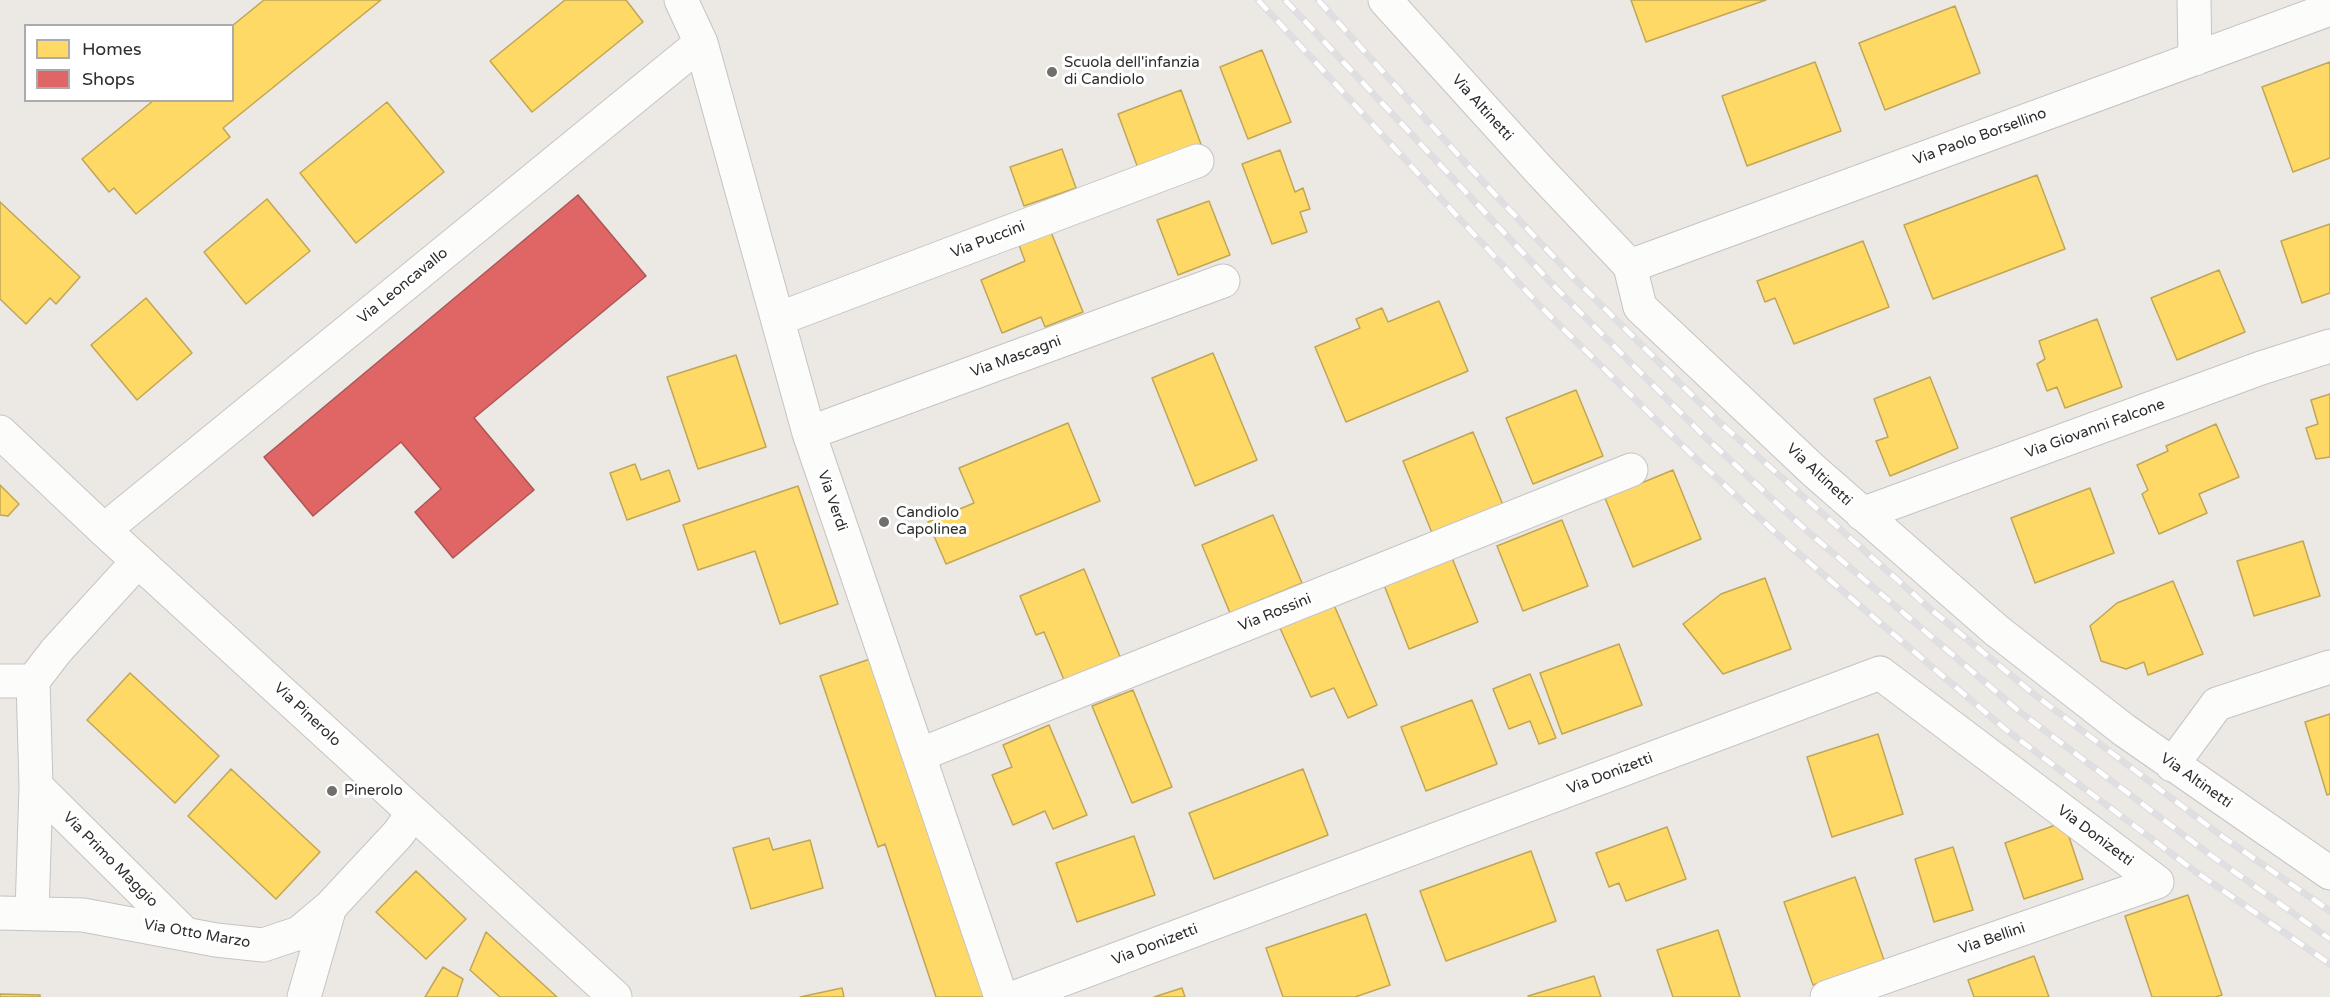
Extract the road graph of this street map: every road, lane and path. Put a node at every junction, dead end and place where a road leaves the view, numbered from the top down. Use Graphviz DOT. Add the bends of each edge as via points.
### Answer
graph roads {
  1 [pos="681,0"];
  2 [pos="1385,0"];
  3 [pos="2194,0"];
  4 [pos="2330,9"];
  5 [pos="702,43"];
  6 [pos="2195,59"];
  7 [pos="1197,161"];
  8 [pos="1630,266"];
  9 [pos="1223,281"];
  10 [pos="778,319"];
  11 [pos="2330,346"];
  12 [pos="0,432"];
  13 [pos="809,433"];
  14 [pos="1631,470"];
  15 [pos="1862,514"];
  16 [pos="104,530"];
  17 [pos="138,561"];
  18 [pos="2330,667"];
  19 [pos="0,681"];
  20 [pos="33,681"];
  21 [pos="919,755"];
  22 [pos="2172,765"];
  23 [pos="36,786"];
  24 [pos="413,813"];
  25 [pos="2330,873"];
  26 [pos="2157,882"];
  27 [pos="330,907"];
  28 [pos="0,913"];
  29 [pos="32,913"];
  30 [pos="184,933"];
  31 [pos="304,997"];
  32 [pos="615,997"];
  33 [pos="1001,997"];
  34 [pos="1016,997"];
  35 [pos="1827,997"];
  1 -- 5 [label="street, Via Verdi"];
  2 -- 8 [label="street, Via Altinetti"];
  3 -- 6 [label="street"];
  4 -- 6 [label="street, Via Paolo Borsellino"];
  5 -- 10 [label="street, Via Verdi"];
  5 -- 16 [label="street, Via Leoncavallo"];
  6 -- 8 [label="street, Via Paolo Borsellino"];
  7 -- 10 [label="street, Via Puccini"];
  8 -- 15 [label="street, Via Altinetti" via="1640,307"];
  9 -- 13 [label="street, Via Mascagni"];
  10 -- 13 [label="street, Via Verdi"];
  11 -- 15 [label="street, Via Giovanni Falcone"];
  12 -- 16 [label="street, Via Pinerolo"];
  13 -- 21 [label="street, Via Verdi"];
  14 -- 21 [label="street, Via Rossini"];
  15 -- 22 [label="street, Via Altinetti" via="1996,630"];
  16 -- 17 [label="street, Via Pinerolo"];
  17 -- 20 [label="street"];
  17 -- 24 [label="street, Via Pinerolo"];
  18 -- 22 [label="street" via="2217,704"];
  19 -- 20 [label="street"];
  20 -- 23 [label="street"];
  21 -- 33 [label="street, Via Verdi"];
  22 -- 25 [label="street, Via Altinetti"];
  23 -- 29 [label="street"];
  23 -- 30 [label="street, Via Primo Maggio"];
  24 -- 27 [label="street, Via Otto Marzo"];
  24 -- 32 [label="street, Via Pinerolo"];
  26 -- 34 [label="street, Via Donizetti" via="1880,673"];
  26 -- 35 [label="street, Via Bellini"];
  27 -- 30 [label="street, Via Otto Marzo" via="299,933 263,945"];
  27 -- 31 [label="street"];
  28 -- 29 [label="street, Via Otto Marzo"];
  29 -- 30 [label="street, Via Otto Marzo" via="83,915"];
}
